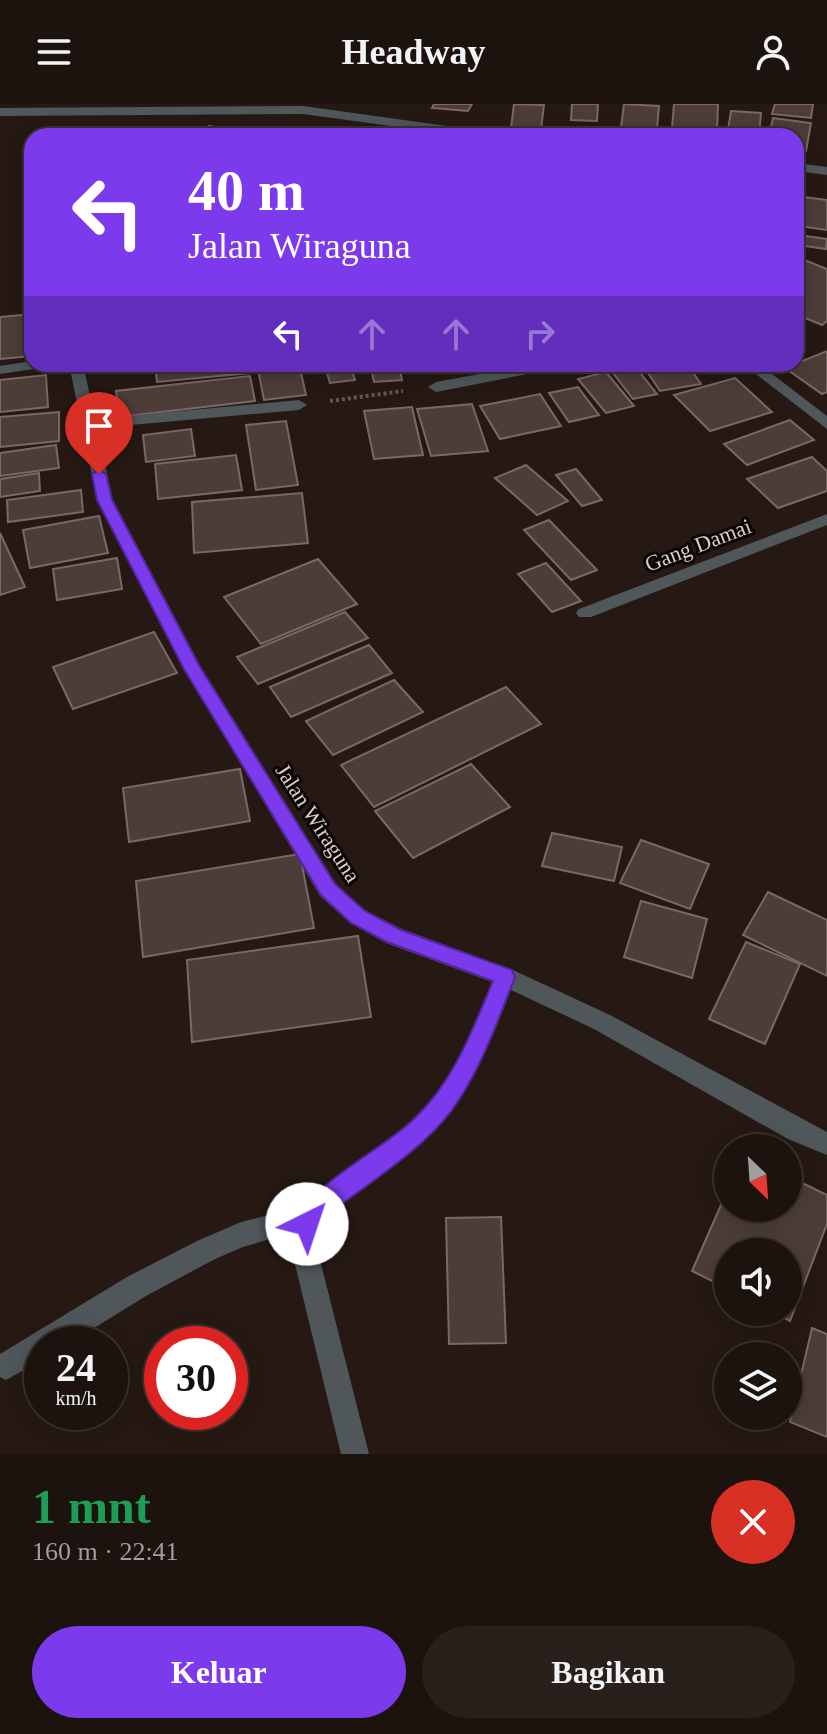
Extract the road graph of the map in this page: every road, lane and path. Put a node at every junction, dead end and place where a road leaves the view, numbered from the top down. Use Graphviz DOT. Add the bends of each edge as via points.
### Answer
graph roads {
  1 [pos="302,107"];
  2 [pos="0,112"];
  3 [pos="438,128"];
  4 [pos="804,168"];
  5 [pos="827,171"];
  6 [pos="24,366"];
  7 [pos="0,370"];
  8 [pos="78,372"];
  9 [pos="516,372"];
  10 [pos="760,372"];
  11 [pos="436,387"];
  12 [pos="299,405"];
  13 [pos="88,424"];
  14 [pos="827,424"];
  15 [pos="827,519"];
  16 [pos="585,613"];
  17 [pos="505,977"];
  18 [pos="827,1144"];
  19 [pos="309,1217"];
  20 [pos="72,1326"];
  21 [pos="24,1355"];
  22 [pos="6,1366"];
  23 [pos="355,1454"];
  1 -- 2 [label="street"];
  1 -- 3 [label="street"];
  4 -- 5 [label="street"];
  6 -- 7 [label="street"];
  8 -- 13 [label="street, Jalan Wiraguna"];
  9 -- 11 [label="street"];
  10 -- 14 [label="street"];
  11 -- 12 [label="path"];
  12 -- 13 [label="street"];
  13 -- 17 [label="street, Jalan Wiraguna" via="105,500 193,669 328,890 358,917 394,936"];
  15 -- 16 [label="street, Gang Damai"];
  17 -- 18 [label="street, Jalan Wiraguna" via="602,1022"];
  17 -- 19 [label="street" via="470,1061 444,1104"];
  19 -- 20 [label="street" via="261,1228 207,1251"];
  19 -- 23 [label="street" via="306,1256"];
  21 -- 22 [label="street"];
}
